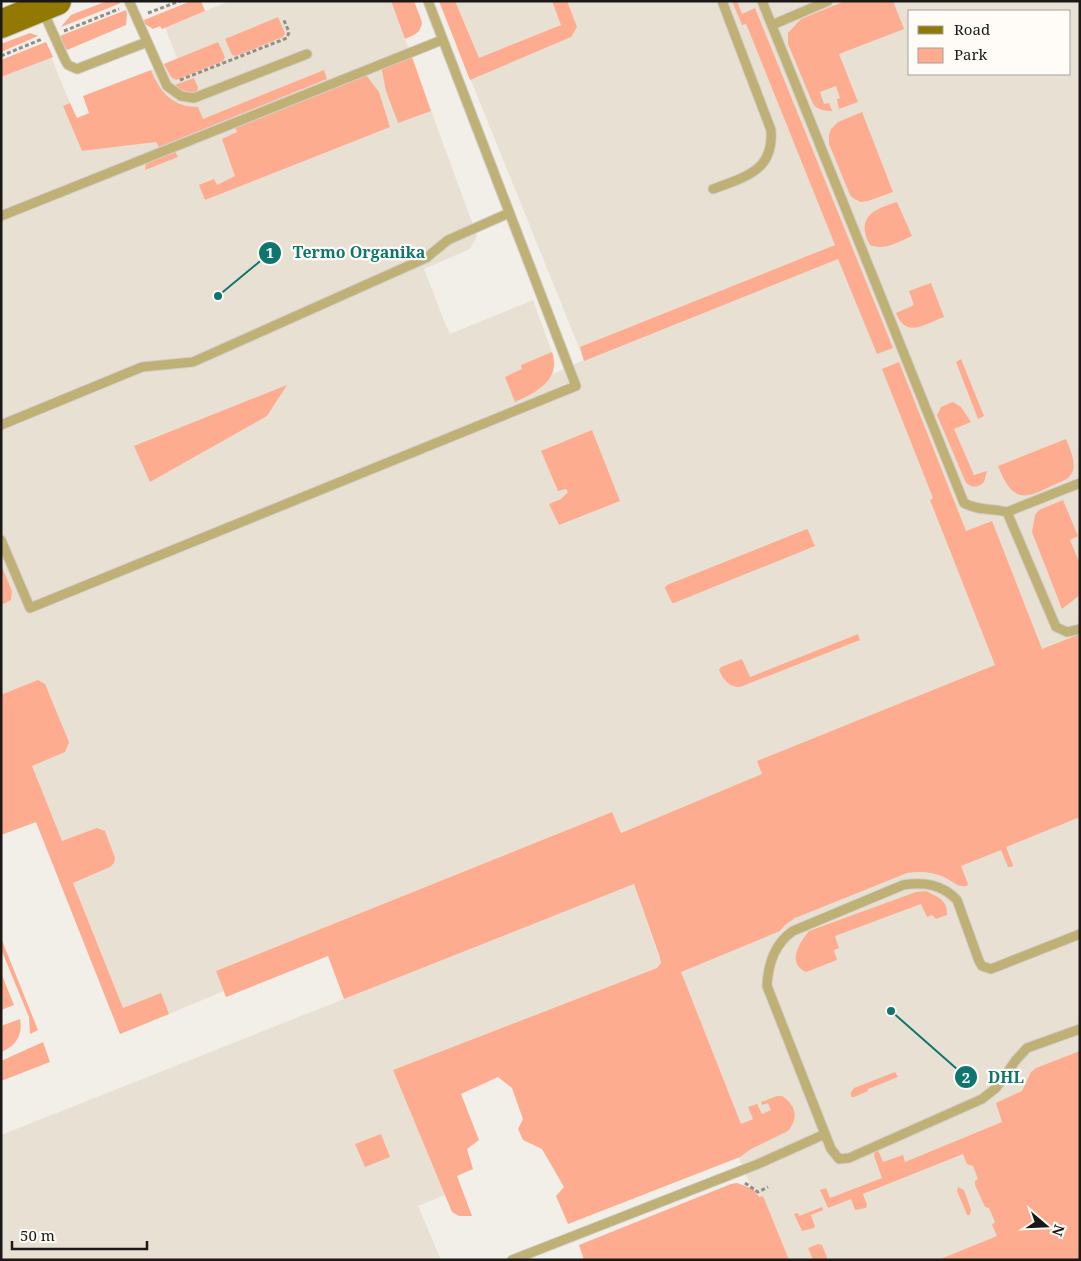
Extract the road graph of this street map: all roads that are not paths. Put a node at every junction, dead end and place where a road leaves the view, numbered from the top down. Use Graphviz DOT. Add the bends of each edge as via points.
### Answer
graph roads {
  1 [pos="428,1"];
  2 [pos="722,1"];
  3 [pos="762,1"];
  4 [pos="828,1"];
  5 [pos="130,3"];
  6 [pos="49,4"];
  7 [pos="1,24"];
  8 [pos="772,25"];
  9 [pos="442,40"];
  10 [pos="147,42"];
  11 [pos="307,54"];
  12 [pos="713,189"];
  13 [pos="509,213"];
  14 [pos="1,216"];
  15 [pos="1,426"];
  16 [pos="1080,483"];
  17 [pos="1007,512"];
  18 [pos="1,540"];
  19 [pos="1080,628"];
  20 [pos="1080,934"];
  21 [pos="1080,1029"];
  22 [pos="825,1134"];
  23 [pos="512,1260"];
  1 -- 9 [label="lane"];
  2 -- 12 [label="lane" via="771,130 772,144 762,166 749,175"];
  3 -- 8 [label="lane"];
  4 -- 8 [label="lane"];
  5 -- 10 [label="lane"];
  6 -- 7 [label="main road"];
  6 -- 10 [label="lane" via="53,35 68,65 77,69"];
  8 -- 17 [label="lane" via="964,503 980,509"];
  9 -- 13 [label="lane"];
  9 -- 14 [label="lane"];
  10 -- 11 [label="lane" via="167,86 182,96 194,98"];
  13 -- 15 [label="lane" via="448,240 426,258 193,362 142,368"];
  13 -- 18 [label="lane" via="576,386 30,608"];
  16 -- 17 [label="lane"];
  17 -- 19 [label="lane" via="1056,627 1067,632"];
  20 -- 22 [label="lane" via="991,969 979,962 957,900 946,890 920,883 903,885 786,936 771,958 767,986"];
  21 -- 22 [label="lane" via="1028,1048 996,1088 982,1098 849,1158 839,1159"];
  22 -- 23 [label="lane" via="758,1164"];
}
